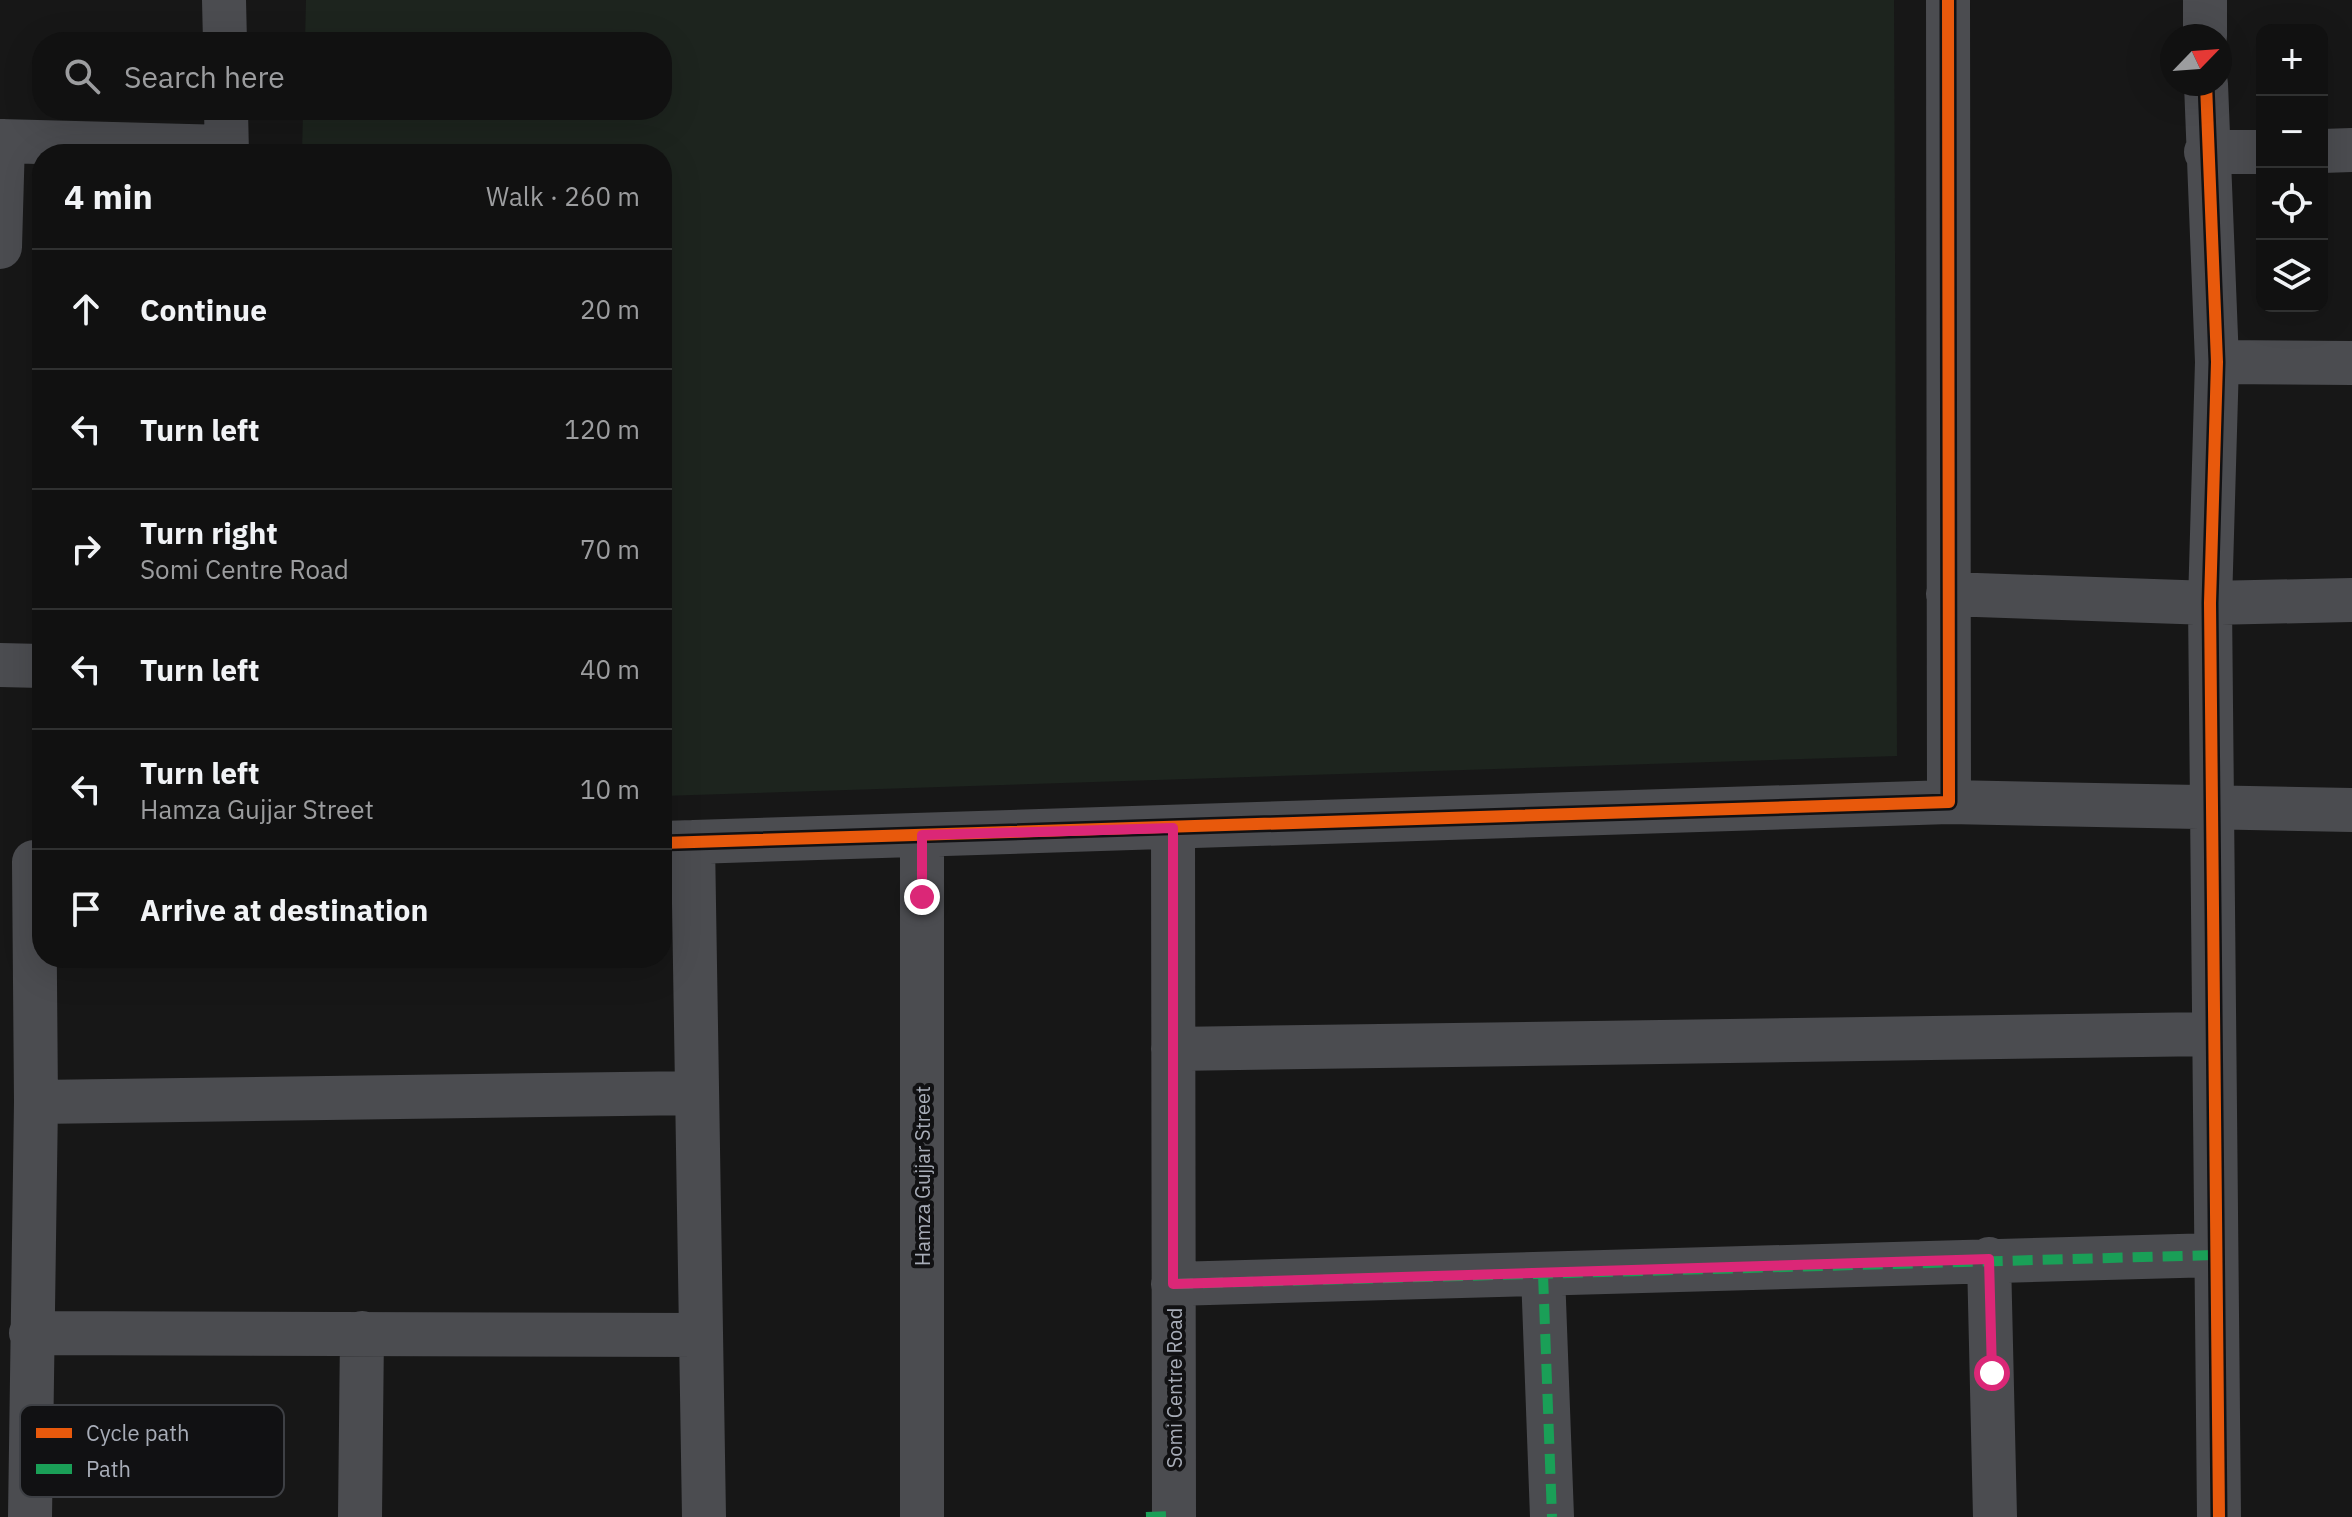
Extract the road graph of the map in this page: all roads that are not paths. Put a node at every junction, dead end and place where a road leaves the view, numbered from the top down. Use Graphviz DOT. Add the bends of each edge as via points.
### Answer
graph roads {
  1 [pos="224,0"];
  2 [pos="1948,0"];
  3 [pos="2205,0"];
  4 [pos="2205,24"];
  5 [pos="225,32"];
  6 [pos="2206,96"];
  7 [pos="226,137"];
  8 [pos="2,141"];
  9 [pos="2352,150"];
  10 [pos="2328,151"];
  11 [pos="2206,152"];
  12 [pos="2256,152"];
  13 [pos="0,247"];
  14 [pos="2217,362"];
  15 [pos="2352,363"];
  16 [pos="1948,594"];
  17 [pos="2352,600"];
  18 [pos="2210,603"];
  19 [pos="0,665"];
  20 [pos="32,666"];
  21 [pos="1949,802"];
  22 [pos="2212,807"];
  23 [pos="2352,810"];
  24 [pos="1173,828"];
  25 [pos="922,835"];
  26 [pos="678,842"];
  27 [pos="25,862"];
  28 [pos="2214,1034"];
  29 [pos="1173,1049"];
  30 [pos="697,1093"];
  31 [pos="36,1102"];
  32 [pos="2216,1255"];
  33 [pos="1989,1259"];
  34 [pos="1543,1274"];
  35 [pos="1173,1284"];
  36 [pos="31,1333"];
  37 [pos="362,1333"];
  38 [pos="701,1335"];
  39 [pos="31,1405"];
  40 [pos="30,1497"];
  41 [pos="30,1517"];
  42 [pos="360,1517"];
  43 [pos="704,1517"];
  44 [pos="922,1517"];
  45 [pos="1146,1517"];
  46 [pos="1174,1517"];
  47 [pos="1552,1517"];
  48 [pos="1995,1517"];
  49 [pos="2219,1517"];
  1 -- 5 [label="street"];
  2 -- 16 [label="street"];
  3 -- 4 [label="street"];
  6 -- 11 [label="street"];
  7 -- 8 [label="street"];
  8 -- 13 [label="street"];
  9 -- 10 [label="street"];
  11 -- 12 [label="street"];
  11 -- 14 [label="street"];
  14 -- 15 [label="street"];
  14 -- 18 [label="street"];
  16 -- 18 [label="street"];
  16 -- 21 [label="street"];
  17 -- 18 [label="street"];
  18 -- 22 [label="street"];
  19 -- 20 [label="street"];
  21 -- 22 [label="street"];
  21 -- 24 [label="street"];
  22 -- 23 [label="street"];
  22 -- 28 [label="street"];
  24 -- 25 [label="street"];
  24 -- 29 [label="street, Somi Centre Road"];
  25 -- 26 [label="street"];
  25 -- 44 [label="street, Hamza Gujjar Street"];
  26 -- 30 [label="street"];
  27 -- 31 [label="street"];
  28 -- 29 [label="street"];
  28 -- 32 [label="street"];
  29 -- 35 [label="street, Somi Centre Road"];
  30 -- 31 [label="street"];
  30 -- 38 [label="street"];
  31 -- 36 [label="street"];
  32 -- 33 [label="street"];
  32 -- 49 [label="street"];
  33 -- 34 [label="street"];
  33 -- 48 [label="street"];
  34 -- 35 [label="street"];
  34 -- 47 [label="street"];
  35 -- 46 [label="street, Somi Centre Road"];
  36 -- 37 [label="street"];
  36 -- 39 [label="street"];
  37 -- 38 [label="street"];
  37 -- 42 [label="street"];
  38 -- 43 [label="street"];
  40 -- 41 [label="street"];
  45 -- 46 [label="street"];
}
